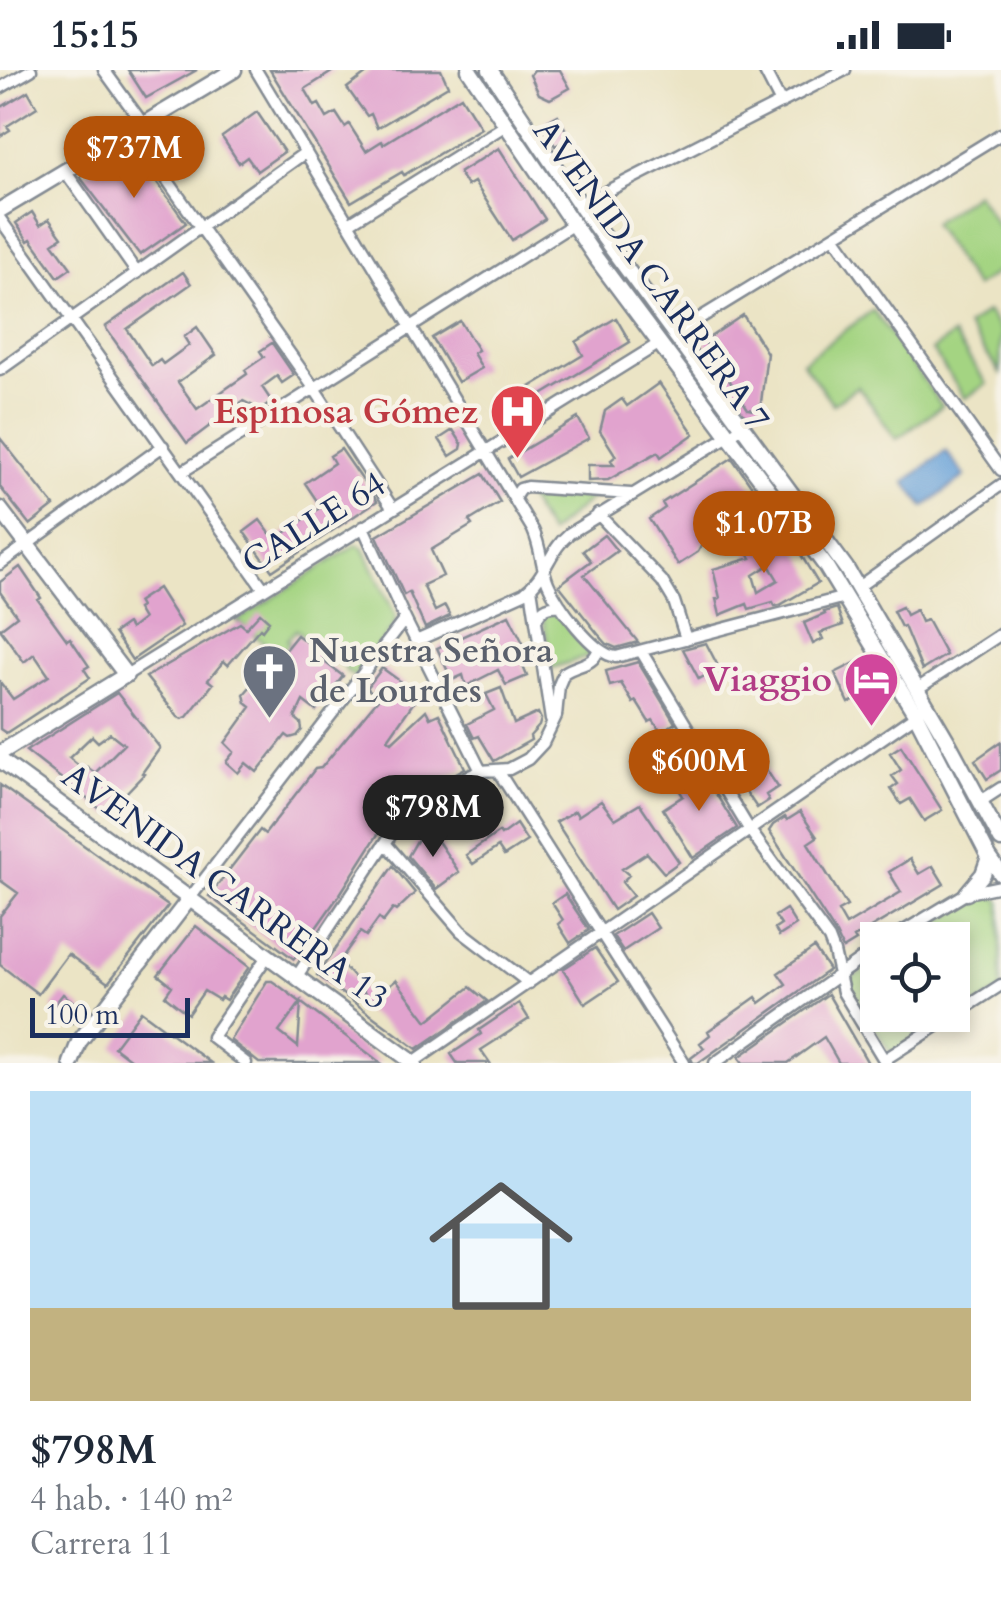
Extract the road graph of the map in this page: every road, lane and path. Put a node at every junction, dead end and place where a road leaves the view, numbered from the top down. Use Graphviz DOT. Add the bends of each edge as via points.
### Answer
graph roads {
  1 [pos="31,70"];
  2 [pos="104,70"];
  3 [pos="234,70"];
  4 [pos="256,70"];
  5 [pos="468,70"];
  6 [pos="490,70"];
  7 [pos="764,70"];
  8 [pos="845,70"];
  9 [pos="0,88"];
  10 [pos="781,103"];
  11 [pos="506,125"];
  12 [pos="138,127"];
  13 [pos="1001,134"];
  14 [pos="306,152"];
  15 [pos="65,171"];
  16 [pos="580,205"];
  17 [pos="0,210"];
  18 [pos="0,218"];
  19 [pos="349,223"];
  20 [pos="572,225"];
  21 [pos="200,228"];
  22 [pos="834,236"];
  23 [pos="137,273"];
  24 [pos="72,319"];
  25 [pos="412,328"];
  26 [pos="674,334"];
  27 [pos="660,343"];
  28 [pos="0,370"];
  29 [pos="314,388"];
  30 [pos="743,427"];
  31 [pos="729,435"];
  32 [pos="163,446"];
  33 [pos="486,451"];
  34 [pos="1001,470"];
  35 [pos="182,472"];
  36 [pos="1001,485"];
  37 [pos="631,494"];
  38 [pos="514,498"];
  39 [pos="0,509"];
  40 [pos="393,509"];
  41 [pos="598,514"];
  42 [pos="363,527"];
  43 [pos="28,544"];
  44 [pos="0,564"];
  45 [pos="544,571"];
  46 [pos="858,587"];
  47 [pos="531,588"];
  48 [pos="264,589"];
  49 [pos="845,597"];
  50 [pos="562,606"];
  51 [pos="537,618"];
  52 [pos="406,619"];
  53 [pos="1001,634"];
  54 [pos="686,639"];
  55 [pos="416,641"];
  56 [pos="598,650"];
  57 [pos="641,650"];
  58 [pos="126,675"];
  59 [pos="918,690"];
  60 [pos="916,715"];
  61 [pos="551,728"];
  62 [pos="0,756"];
  63 [pos="498,771"];
  64 [pos="480,772"];
  65 [pos="1001,788"];
  66 [pos="980,801"];
  67 [pos="750,830"];
  68 [pos="1001,840"];
  69 [pos="386,844"];
  70 [pos="990,857"];
  71 [pos="1001,874"];
  72 [pos="1001,886"];
  73 [pos="966,893"];
  74 [pos="190,898"];
  75 [pos="919,922"];
  76 [pos="601,932"];
  77 [pos="268,955"];
  78 [pos="860,960"];
  79 [pos="838,974"];
  80 [pos="297,976"];
  81 [pos="529,983"];
  82 [pos="1001,985"];
  83 [pos="885,1061"];
  84 [pos="72,1063"];
  85 [pos="246,1063"];
  86 [pos="413,1063"];
  87 [pos="684,1063"];
  88 [pos="715,1063"];
  1 -- 9 [label="street"];
  2 -- 12 [label="street"];
  3 -- 12 [label="main road"];
  4 -- 14 [label="street"];
  5 -- 11 [label="main road, AVENIDA CARRERA 7"];
  6 -- 16 [label="main road, AVENIDA CARRERA 7"];
  7 -- 10 [label="street"];
  8 -- 10 [label="street"];
  10 -- 16 [label="street"];
  11 -- 19 [label="street"];
  11 -- 20 [label="main road, AVENIDA CARRERA 7"];
  12 -- 15 [label="main road"];
  12 -- 21 [label="street"];
  13 -- 22 [label="street"];
  14 -- 19 [label="street"];
  14 -- 21 [label="street"];
  15 -- 17 [label="main road"];
  15 -- 23 [label="street"];
  16 -- 26 [label="main road, AVENIDA CARRERA 7"];
  18 -- 24 [label="street"];
  19 -- 25 [label="street"];
  20 -- 25 [label="street"];
  20 -- 27 [label="main road, AVENIDA CARRERA 7"];
  21 -- 23 [label="street"];
  21 -- 29 [label="street"];
  22 -- 26 [label="street"];
  22 -- 34 [label="street"];
  23 -- 24 [label="street"];
  24 -- 28 [label="street"];
  24 -- 32 [label="street"];
  25 -- 29 [label="street"];
  25 -- 33 [label="street"];
  26 -- 30 [label="main road, AVENIDA CARRERA 7"];
  27 -- 31 [label="main road, AVENIDA CARRERA 7"];
  27 -- 33 [label="street, CALLE 64"];
  29 -- 35 [label="street"];
  29 -- 40 [label="street"];
  30 -- 31 [label="street"];
  30 -- 46 [label="main road, AVENIDA CARRERA 7"];
  31 -- 37 [label="street"];
  31 -- 49 [label="main road, AVENIDA CARRERA 7"];
  32 -- 35 [label="street"];
  32 -- 43 [label="street"];
  33 -- 38 [label="street"];
  33 -- 40 [label="street, CALLE 64"];
  35 -- 48 [label="street"];
  36 -- 46 [label="street"];
  37 -- 38 [label="street" via="532,487"];
  37 -- 41 [label="street"];
  38 -- 45 [label="street" via="537,538"];
  39 -- 43 [label="main road"];
  40 -- 42 [label="street, CALLE 64"];
  41 -- 45 [label="street" via="562,539"];
  41 -- 54 [label="street" via="662,581"];
  42 -- 48 [label="street, CALLE 64"];
  42 -- 52 [label="street"];
  43 -- 44 [label="street"];
  43 -- 58 [label="main road"];
  45 -- 47 [label="street"];
  45 -- 50 [label="street"];
  46 -- 59 [label="main road, AVENIDA CARRERA 7"];
  47 -- 51 [label="street"];
  47 -- 55 [label="street"];
  48 -- 58 [label="street, CALLE 64"];
  49 -- 54 [label="street"];
  49 -- 60 [label="main road, AVENIDA CARRERA 7"];
  50 -- 51 [label="street" via="549,606"];
  50 -- 56 [label="street"];
  51 -- 61 [label="street"];
  52 -- 55 [label="street"];
  52 -- 74 [label="street"];
  53 -- 59 [label="street"];
  54 -- 57 [label="street"];
  55 -- 64 [label="street"];
  56 -- 57 [label="street" via="610,657"];
  56 -- 61 [label="street" via="591,662 561,678"];
  57 -- 67 [label="street"];
  58 -- 62 [label="main road, CALLE 64"];
  59 -- 66 [label="main road, AVENIDA CARRERA 7"];
  60 -- 67 [label="street"];
  60 -- 70 [label="main road, AVENIDA CARRERA 7"];
  61 -- 63 [label="street" via="528,758"];
  62 -- 74 [label="main road, AVENIDA CARRERA 13"];
  63 -- 64 [label="street"];
  63 -- 76 [label="street"];
  64 -- 69 [label="street" via="424,801"];
  65 -- 66 [label="street"];
  66 -- 68 [label="main road, AVENIDA CARRERA 7"];
  67 -- 76 [label="street"];
  67 -- 79 [label="street" via="829,939"];
  69 -- 80 [label="street"];
  69 -- 81 [label="street" via="460,931"];
  70 -- 71 [label="main road, AVENIDA CARRERA 7"];
  70 -- 73 [label="main road"];
  72 -- 73 [label="street"];
  73 -- 75 [label="street"];
  74 -- 77 [label="main road, AVENIDA CARRERA 13"];
  74 -- 84 [label="main road" via="79,1042"];
  76 -- 81 [label="street"];
  76 -- 87 [label="street"];
  77 -- 80 [label="main road, AVENIDA CARRERA 13"];
  77 -- 85 [label="street" via="212,1037"];
  78 -- 79 [label="street"];
  79 -- 83 [label="street"];
  79 -- 88 [label="street"];
  80 -- 86 [label="main road, AVENIDA CARRERA 13"];
  81 -- 86 [label="street"];
  82 -- 83 [label="street"];
}
